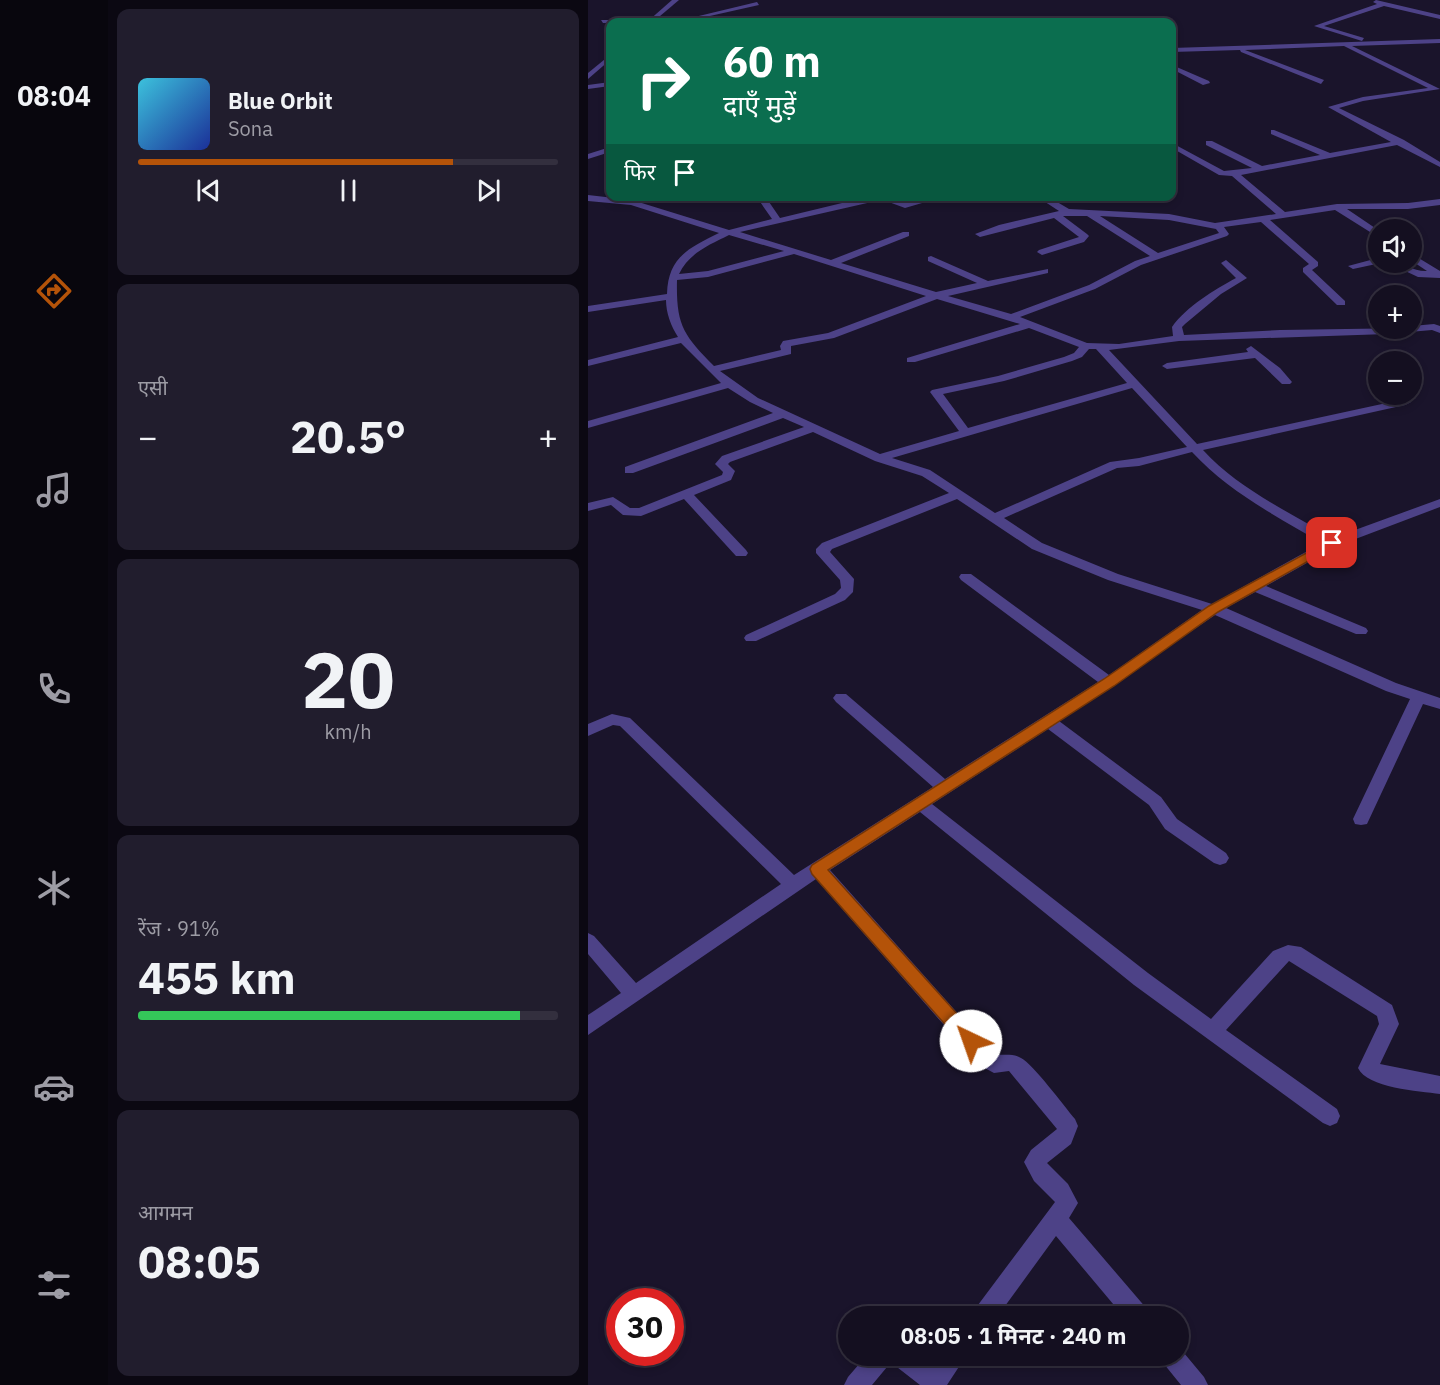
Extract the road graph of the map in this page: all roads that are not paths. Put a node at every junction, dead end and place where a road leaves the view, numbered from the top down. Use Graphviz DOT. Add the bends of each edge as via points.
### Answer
graph roads {
  1 [pos="676,0"];
  2 [pos="1367,0"];
  3 [pos="757,4"];
  4 [pos="1383,4"];
  5 [pos="662,13"];
  6 [pos="1440,17"];
  7 [pos="656,18"];
  8 [pos="674,18"];
  9 [pos="699,18"];
  10 [pos="603,21"];
  11 [pos="606,21"];
  12 [pos="1440,41"];
  13 [pos="1380,44"];
  14 [pos="1345,45"];
  15 [pos="1237,48"];
  16 [pos="1176,50"];
  17 [pos="606,61"];
  18 [pos="1176,69"];
  19 [pos="588,77"];
  20 [pos="1440,80"];
  21 [pos="1321,82"];
  22 [pos="1206,83"];
  23 [pos="1425,84"];
  24 [pos="606,85"];
  25 [pos="588,87"];
  26 [pos="1438,90"];
  27 [pos="1274,132"];
  28 [pos="1401,142"];
  29 [pos="1209,143"];
  30 [pos="1176,147"];
  31 [pos="606,151"];
  32 [pos="1329,156"];
  33 [pos="588,157"];
  34 [pos="1440,165"];
  35 [pos="1261,169"];
  36 [pos="1234,174"];
  37 [pos="588,198"];
  38 [pos="605,201"];
  39 [pos="764,201"];
  40 [pos="850,201"];
  41 [pos="892,201"];
  42 [pos="921,201"];
  43 [pos="1048,201"];
  44 [pos="1440,202"];
  45 [pos="1419,205"];
  46 [pos="1336,207"];
  47 [pos="1067,212"];
  48 [pos="1087,212"];
  49 [pos="1055,214"];
  50 [pos="1440,214"];
  51 [pos="1284,216"];
  52 [pos="1263,219"];
  53 [pos="778,221"];
  54 [pos="1219,226"];
  55 [pos="1368,228"];
  56 [pos="726,233"];
  57 [pos="906,234"];
  58 [pos="980,234"];
  59 [pos="795,251"];
  60 [pos="1042,252"];
  61 [pos="1156,256"];
  62 [pos="931,259"];
  63 [pos="833,263"];
  64 [pos="1368,263"];
  65 [pos="1226,264"];
  66 [pos="1422,264"];
  67 [pos="1353,266"];
  68 [pos="1045,271"];
  69 [pos="1415,273"];
  70 [pos="1438,274"];
  71 [pos="672,277"];
  72 [pos="989,285"];
  73 [pos="937,295"];
  74 [pos="671,296"];
  75 [pos="1341,303"];
  76 [pos="588,309"];
  77 [pos="1011,317"];
  78 [pos="1031,324"];
  79 [pos="1440,330"];
  80 [pos="1232,335"];
  81 [pos="1179,338"];
  82 [pos="684,339"];
  83 [pos="1086,346"];
  84 [pos="1100,347"];
  85 [pos="1257,354"];
  86 [pos="911,360"];
  87 [pos="588,363"];
  88 [pos="1167,366"];
  89 [pos="712,370"];
  90 [pos="1286,382"];
  91 [pos="730,384"];
  92 [pos="1134,384"];
  93 [pos="1392,405"];
  94 [pos="785,413"];
  95 [pos="588,425"];
  96 [pos="816,427"];
  97 [pos="965,432"];
  98 [pos="1194,448"];
  99 [pos="879,458"];
  100 [pos="629,470"];
  101 [pos="687,494"];
  102 [pos="958,494"];
  103 [pos="1440,503"];
  104 [pos="588,507"];
  105 [pos="994,518"];
  106 [pos="1332,543"];
  107 [pos="741,553"];
  108 [pos="966,577"];
  109 [pos="1254,586"];
  110 [pos="1214,609"];
  111 [pos="1361,631"];
  112 [pos="751,638"];
  113 [pos="1109,682"];
  114 [pos="841,698"];
  115 [pos="1418,698"];
  116 [pos="1440,704"];
  117 [pos="1048,721"];
  118 [pos="588,730"];
  119 [pos="944,788"];
  120 [pos="920,804"];
  121 [pos="1361,819"];
  122 [pos="1220,858"];
  123 [pos="818,869"];
  124 [pos="793,885"];
  125 [pos="588,941"];
  126 [pos="634,994"];
  127 [pos="588,1026"];
  128 [pos="1213,1031"];
  129 [pos="1440,1085"];
  130 [pos="1330,1116"];
  131 [pos="1056,1219"];
  132 [pos="991,1306"];
  133 [pos="1130,1306"];
  134 [pos="873,1366"];
  135 [pos="914,1366"];
  136 [pos="948,1366"];
  137 [pos="1180,1366"];
  138 [pos="937,1383"];
  139 [pos="856,1385"];
  140 [pos="1196,1385"];
  1 -- 5 [label="street"];
  2 -- 4 [label="street"];
  3 -- 9 [label="street"];
  4 -- 6 [label="street"];
  4 -- 13 [label="street" via="1317,26"];
  5 -- 7 [label="street"];
  5 -- 8 [label="street"];
  10 -- 11 [label="lane"];
  12 -- 13 [label="street"];
  13 -- 14 [label="street"];
  14 -- 15 [label="street"];
  14 -- 23 [label="street"];
  15 -- 16 [label="street"];
  15 -- 21 [label="street"];
  17 -- 19 [label="street"];
  18 -- 22 [label="street"];
  20 -- 23 [label="street"];
  23 -- 26 [label="street"];
  24 -- 25 [label="street"];
  26 -- 28 [label="street" via="1333,106"];
  27 -- 32 [label="street"];
  28 -- 32 [label="street"];
  28 -- 34 [label="street"];
  29 -- 35 [label="street"];
  30 -- 36 [label="street" via="1222,173"];
  31 -- 33 [label="street"];
  32 -- 35 [label="street"];
  35 -- 36 [label="street"];
  36 -- 51 [label="street"];
  37 -- 38 [label="street"];
  38 -- 56 [label="street" via="632,203"];
  39 -- 53 [label="street"];
  40 -- 53 [label="street"];
  41 -- 42 [label="street" via="905,205"];
  43 -- 47 [label="street"];
  44 -- 45 [label="street"];
  45 -- 46 [label="street"];
  45 -- 50 [label="street"];
  46 -- 51 [label="street"];
  46 -- 55 [label="street"];
  47 -- 48 [label="street"];
  47 -- 49 [label="street"];
  48 -- 54 [label="street" via="1169,217"];
  48 -- 61 [label="street"];
  49 -- 58 [label="street"];
  49 -- 60 [label="street" via="1084,236"];
  51 -- 52 [label="street"];
  52 -- 54 [label="street"];
  52 -- 75 [label="street" via="1315,264 1306,268 1307,272"];
  53 -- 56 [label="street"];
  54 -- 61 [label="street" via="1224,234"];
  56 -- 59 [label="street"];
  56 -- 71 [label="street" via="696,248 680,262"];
  57 -- 63 [label="street"];
  59 -- 63 [label="street"];
  59 -- 71 [label="street" via="708,274"];
  61 -- 77 [label="street" via="1092,287"];
  62 -- 72 [label="street"];
  63 -- 73 [label="street"];
  64 -- 67 [label="street"];
  65 -- 81 [label="street" via="1242,278 1181,322 1177,327"];
  66 -- 70 [label="street"];
  68 -- 72 [label="street"];
  69 -- 70 [label="street"];
  71 -- 74 [label="street"];
  72 -- 73 [label="street"];
  73 -- 77 [label="street"];
  73 -- 89 [label="street" via="830,336 787,343 787,352"];
  74 -- 76 [label="street"];
  74 -- 82 [label="street" via="671,308"];
  77 -- 78 [label="street"];
  78 -- 83 [label="street"];
  78 -- 86 [label="street"];
  79 -- 80 [label="street" via="1434,327 1387,332"];
  80 -- 81 [label="street"];
  80 -- 85 [label="street"];
  81 -- 84 [label="street"];
  82 -- 87 [label="street"];
  82 -- 89 [label="street"];
  83 -- 84 [label="street"];
  83 -- 97 [label="street" via="1078,355 1048,365 938,391 936,394"];
  84 -- 92 [label="street"];
  85 -- 88 [label="street"];
  85 -- 90 [label="street"];
  89 -- 91 [label="street"];
  91 -- 94 [label="street"];
  91 -- 95 [label="street"];
  92 -- 97 [label="street"];
  92 -- 98 [label="street"];
  93 -- 98 [label="street"];
  94 -- 96 [label="street"];
  94 -- 100 [label="street"];
  96 -- 99 [label="street"];
  96 -- 101 [label="street" via="726,459 721,464 729,471 727,477"];
  97 -- 99 [label="street"];
  98 -- 105 [label="street" via="1104,468"];
  98 -- 106 [label="street" via="1235,486"];
  99 -- 102 [label="street" via="926,472"];
  101 -- 104 [label="street" via="635,513 627,513 613,501"];
  101 -- 107 [label="street"];
  102 -- 105 [label="street"];
  102 -- 112 [label="street" via="827,546 824,553 847,579 848,589 840,597"];
  103 -- 106 [label="street"];
  105 -- 110 [label="street" via="1037,546 1071,561"];
  106 -- 109 [label="street"];
  108 -- 113 [label="street"];
  109 -- 110 [label="street"];
  109 -- 111 [label="street"];
  110 -- 113 [label="street"];
  110 -- 115 [label="street"];
  113 -- 117 [label="street"];
  114 -- 119 [label="street"];
  115 -- 116 [label="street"];
  115 -- 121 [label="street"];
  117 -- 119 [label="street"];
  117 -- 122 [label="street" via="1155,801 1171,824"];
  118 -- 124 [label="street" via="612,719 625,722"];
  119 -- 120 [label="street"];
  120 -- 123 [label="street"];
  120 -- 128 [label="street"];
  123 -- 124 [label="street"];
  123 -- 131 [label="street" via="986,1059 994,1064 1016,1065 1065,1119 1068,1131 1035,1162 1066,1198 1067,1203"];
  124 -- 126 [label="street"];
  125 -- 126 [label="street"];
  126 -- 127 [label="street"];
  128 -- 129 [label="street" via="1279,957 1295,953 1386,1011 1389,1024 1368,1068 1381,1075"];
  128 -- 130 [label="street"];
  131 -- 132 [label="street"];
  131 -- 133 [label="street"];
  134 -- 139 [label="street"];
  135 -- 138 [label="street"];
  136 -- 138 [label="street"];
  137 -- 140 [label="street"];
}
